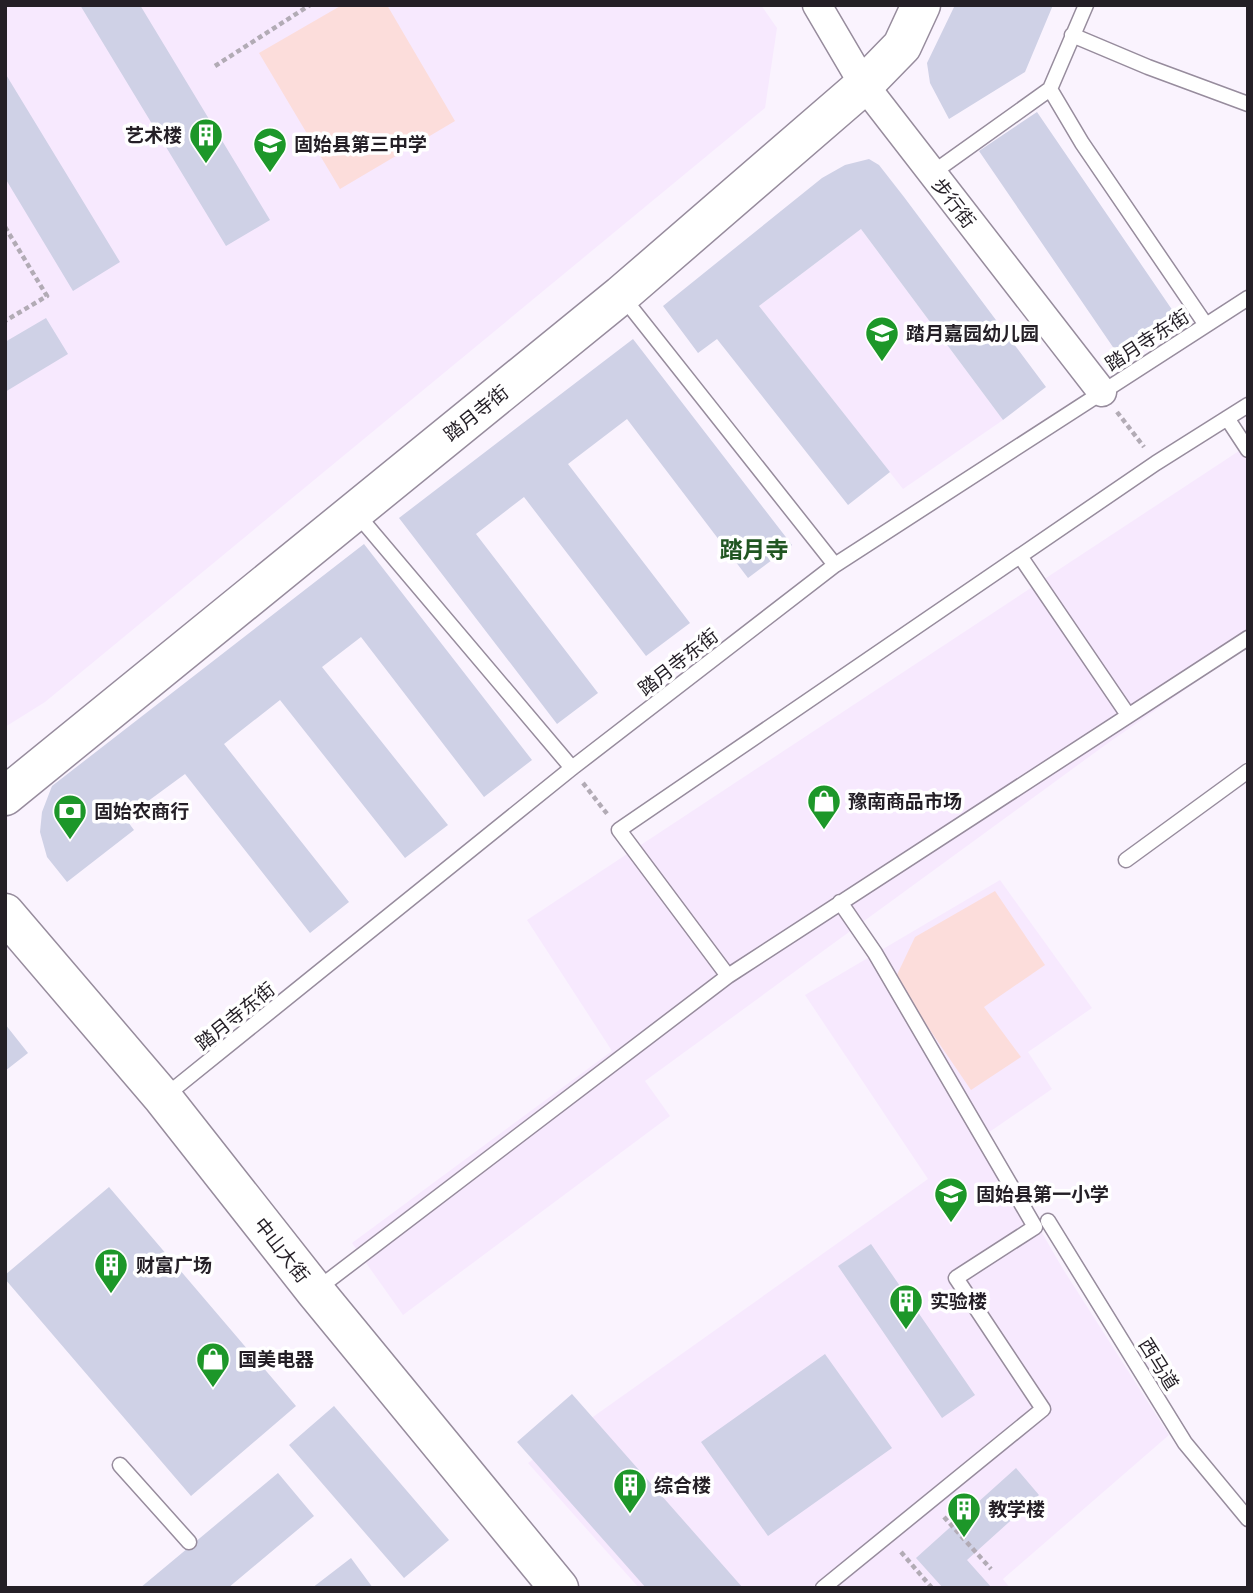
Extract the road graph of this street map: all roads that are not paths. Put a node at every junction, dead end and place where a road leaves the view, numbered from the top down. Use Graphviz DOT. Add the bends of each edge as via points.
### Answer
graph roads {
  1 [pos="817,5"];
  2 [pos="921,5"];
  3 [pos="1086,5"];
  4 [pos="1072,35"];
  5 [pos="864,85"];
  6 [pos="1050,89"];
  7 [pos="1248,104"];
  8 [pos="931,174"];
  9 [pos="621,295"];
  10 [pos="1248,298"];
  11 [pos="1206,325"];
  12 [pos="1102,392"];
  13 [pos="1248,405"];
  14 [pos="1227,418"];
  15 [pos="1248,450"];
  16 [pos="355,512"];
  17 [pos="1020,556"];
  18 [pos="835,565"];
  19 [pos="1248,638"];
  20 [pos="1128,715"];
  21 [pos="572,768"];
  22 [pos="1248,771"];
  23 [pos="5,796"];
  24 [pos="1126,860"];
  25 [pos="840,902"];
  26 [pos="5,913"];
  27 [pos="727,976"];
  28 [pos="163,1098"];
  29 [pos="1048,1221"];
  30 [pos="314,1291"];
  31 [pos="120,1465"];
  32 [pos="1248,1519"];
  33 [pos="189,1542"];
  34 [pos="559,1588"];
  35 [pos="823,1588"];
  1 -- 5 [label="street, 步行街"];
  2 -- 5 [label="street, 踏月寺街" via="902,46"];
  3 -- 4 [label="lane"];
  4 -- 6 [label="lane"];
  4 -- 7 [label="lane"];
  5 -- 8 [label="street, 步行街"];
  5 -- 9 [label="street, 踏月寺街"];
  6 -- 8 [label="lane"];
  6 -- 11 [label="lane"];
  8 -- 12 [label="street, 步行街"];
  9 -- 16 [label="street, 踏月寺街"];
  9 -- 18 [label="lane"];
  10 -- 11 [label="lane, 踏月寺东街"];
  11 -- 12 [label="lane, 踏月寺东街"];
  12 -- 18 [label="lane, 踏月寺东街"];
  13 -- 14 [label="lane"];
  14 -- 15 [label="lane"];
  14 -- 17 [label="lane"];
  16 -- 21 [label="lane"];
  16 -- 23 [label="street, 踏月寺街"];
  17 -- 20 [label="lane"];
  17 -- 27 [label="lane" via="619,830"];
  18 -- 21 [label="lane, 踏月寺东街"];
  19 -- 20 [label="lane"];
  20 -- 25 [label="lane"];
  21 -- 28 [label="lane, 踏月寺东街"];
  22 -- 24 [label="lane"];
  25 -- 27 [label="lane"];
  25 -- 35 [label="lane" via="875,953 1035,1227 956,1278 1043,1409"];
  26 -- 28 [label="street, 中山大街"];
  27 -- 30 [label="lane"];
  28 -- 30 [label="street, 中山大街"];
  29 -- 32 [label="lane, 西马道" via="1185,1443"];
  30 -- 34 [label="street, 中山大街"];
  31 -- 33 [label="lane"];
}
